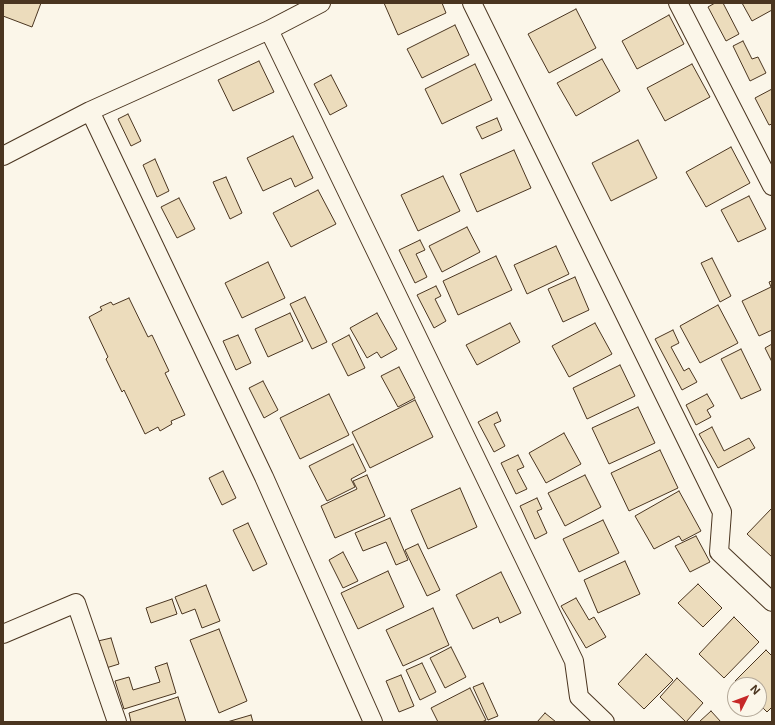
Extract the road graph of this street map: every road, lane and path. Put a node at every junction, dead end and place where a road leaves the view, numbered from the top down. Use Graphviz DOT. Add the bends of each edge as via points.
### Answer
graph roads {
  1 [pos="321,3"];
  2 [pos="472,3"];
  3 [pos="678,3"];
  4 [pos="269,30"];
  5 [pos="90,111"];
  6 [pos="3,156"];
  7 [pos="772,186"];
  8 [pos="772,602"];
  9 [pos="3,634"];
  10 [pos="117,722"];
  11 [pos="373,722"];
  12 [pos="605,722"];
  1 -- 4 [label="street"];
  2 -- 8 [label="street" via="722,512 719,552"];
  3 -- 7 [label="street"];
  4 -- 5 [label="street"];
  4 -- 12 [label="street" via="574,661 579,697"];
  5 -- 6 [label="street"];
  5 -- 11 [label="street" via="264,477"];
  9 -- 10 [label="street" via="76,603"];
}
